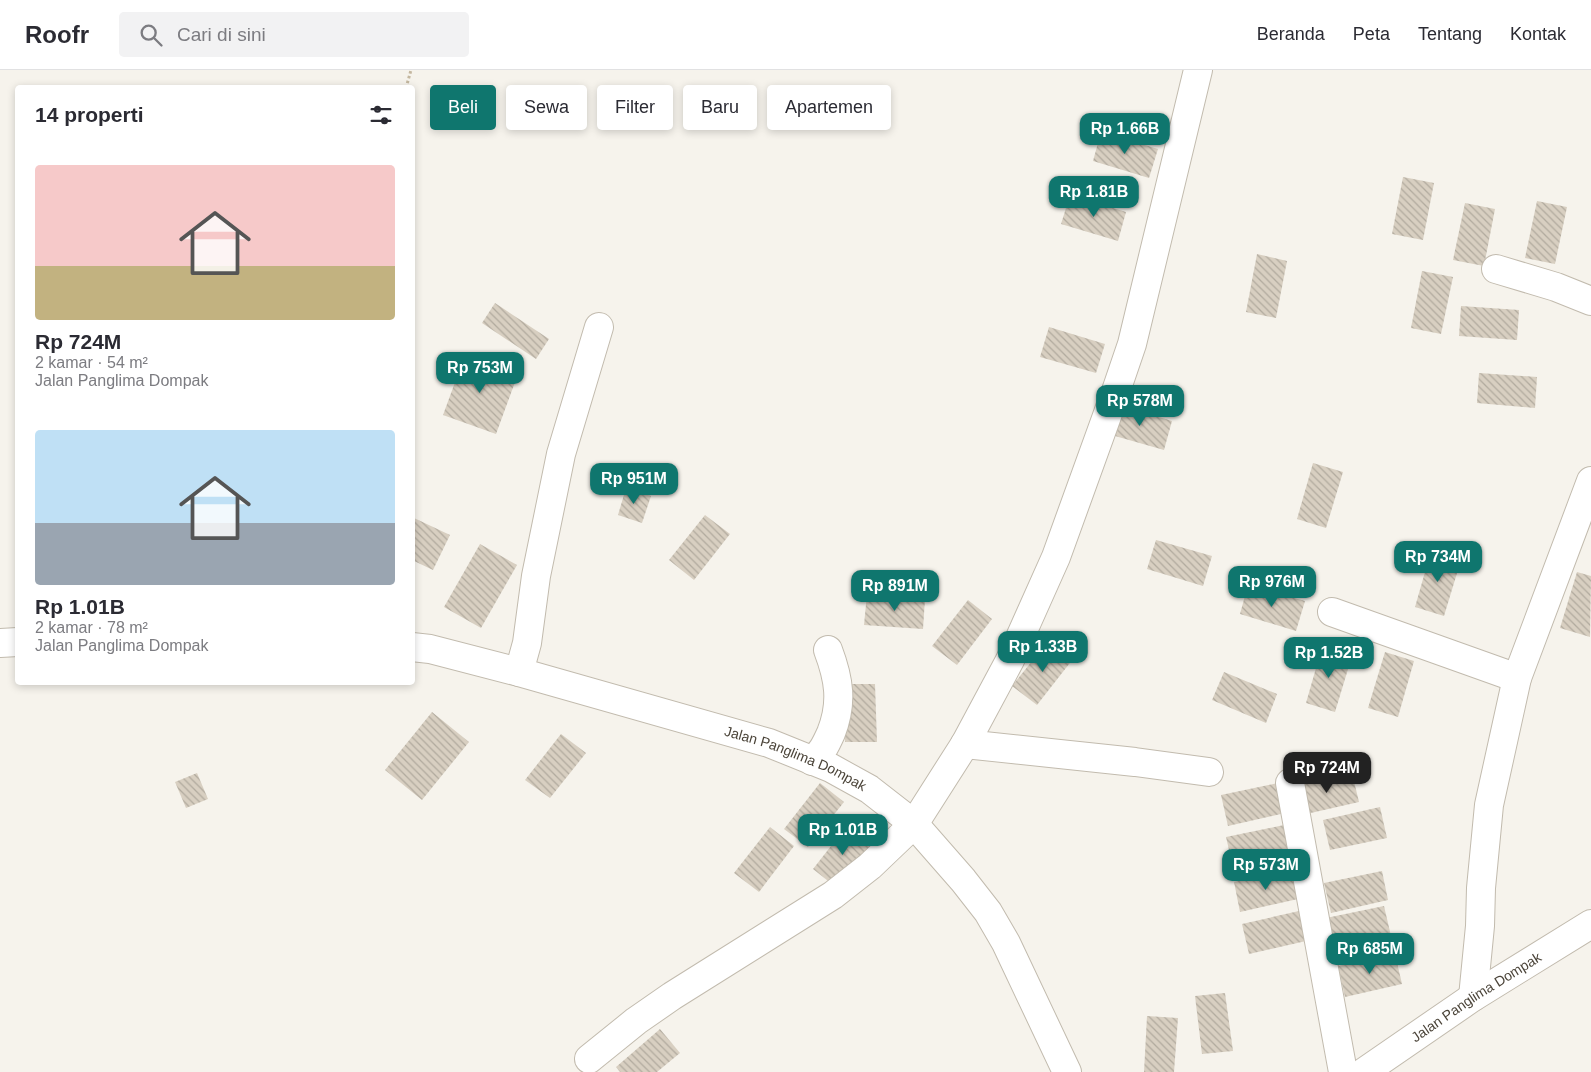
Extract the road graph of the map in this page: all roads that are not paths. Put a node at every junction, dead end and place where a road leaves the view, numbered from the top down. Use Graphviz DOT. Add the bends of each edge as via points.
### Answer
graph roads {
  1 [pos="1198,70"];
  2 [pos="1496,269"];
  3 [pos="1591,301"];
  4 [pos="599,327"];
  5 [pos="1591,481"];
  6 [pos="1332,612"];
  7 [pos="0,642"];
  8 [pos="15,642"];
  9 [pos="415,647"];
  10 [pos="828,650"];
  11 [pos="519,672"];
  12 [pos="1517,678"];
  13 [pos="965,744"];
  14 [pos="812,761"];
  15 [pos="1209,772"];
  16 [pos="1290,783"];
  17 [pos="914,824"];
  18 [pos="1591,924"];
  19 [pos="1473,997"];
  20 [pos="589,1059"];
  21 [pos="1067,1072"];
  22 [pos="1343,1072"];
  23 [pos="1364,1072"];
  1 -- 13 [label="street" via="1132,344 1116,391 1056,557 1010,660"];
  2 -- 3 [label="street"];
  4 -- 11 [label="street" via="561,454"];
  5 -- 12 [label="street"];
  6 -- 12 [label="street"];
  7 -- 8 [label="street"];
  9 -- 11 [label="street, Jalan Panglima Dompak"];
  10 -- 14 [label="street" via="836,671 839,704 826,745"];
  11 -- 14 [label="street, Jalan Panglima Dompak" via="769,743"];
  12 -- 19 [label="street" via="1489,805"];
  13 -- 15 [label="street"];
  13 -- 17 [label="street"];
  14 -- 17 [label="street, Jalan Panglima Dompak" via="869,789"];
  16 -- 22 [label="street"];
  17 -- 20 [label="street" via="870,866 833,895 672,996"];
  17 -- 21 [label="street, Jalan Panglima Dompak" via="988,912 1006,942"];
  18 -- 19 [label="street, Jalan Panglima Dompak"];
  19 -- 23 [label="street, Jalan Panglima Dompak"];
}
